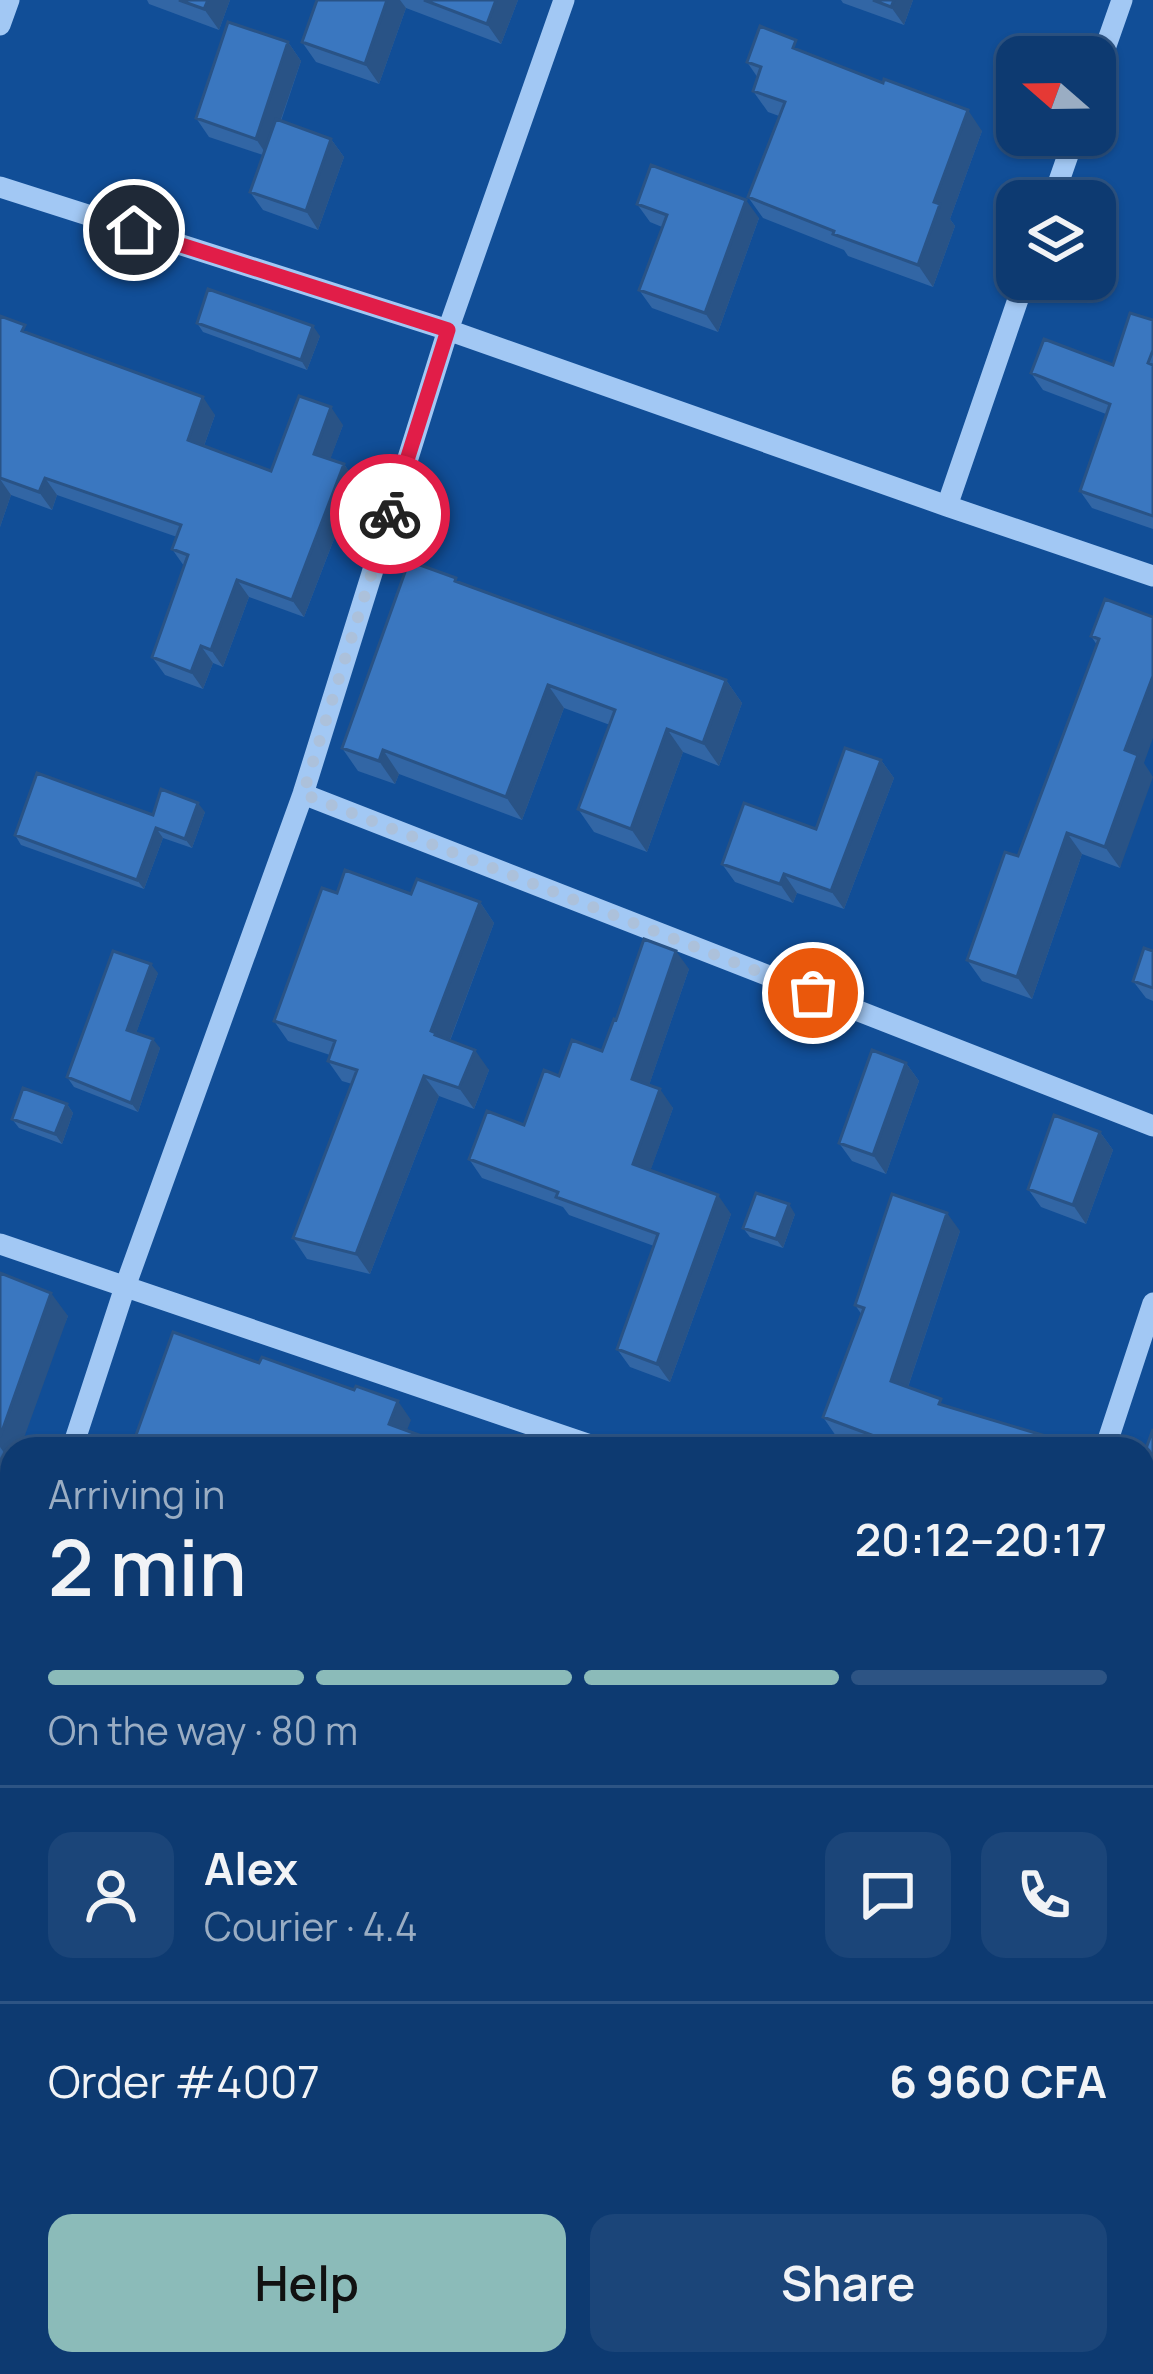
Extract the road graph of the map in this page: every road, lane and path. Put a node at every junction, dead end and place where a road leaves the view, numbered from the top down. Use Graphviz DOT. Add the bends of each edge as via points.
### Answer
graph roads {
  1 [pos="9,0"];
  2 [pos="564,0"];
  3 [pos="1121,0"];
  4 [pos="0,25"];
  5 [pos="1109,36"];
  6 [pos="0,187"];
  7 [pos="1018,300"];
  8 [pos="448,330"];
  9 [pos="947,506"];
  10 [pos="1153,576"];
  11 [pos="303,794"];
  12 [pos="1153,1126"];
  13 [pos="0,1244"];
  14 [pos="125,1287"];
  15 [pos="1153,1303"];
  16 [pos="77,1437"];
  17 [pos="567,1437"];
  18 [pos="1109,1437"];
  1 -- 4 [label="street"];
  2 -- 8 [label="street"];
  3 -- 5 [label="street"];
  6 -- 8 [label="street"];
  7 -- 9 [label="street"];
  8 -- 9 [label="street"];
  8 -- 11 [label="street"];
  9 -- 10 [label="street"];
  11 -- 12 [label="street"];
  11 -- 14 [label="street"];
  13 -- 14 [label="street"];
  14 -- 16 [label="street"];
  14 -- 17 [label="street"];
  15 -- 18 [label="street"];
}
